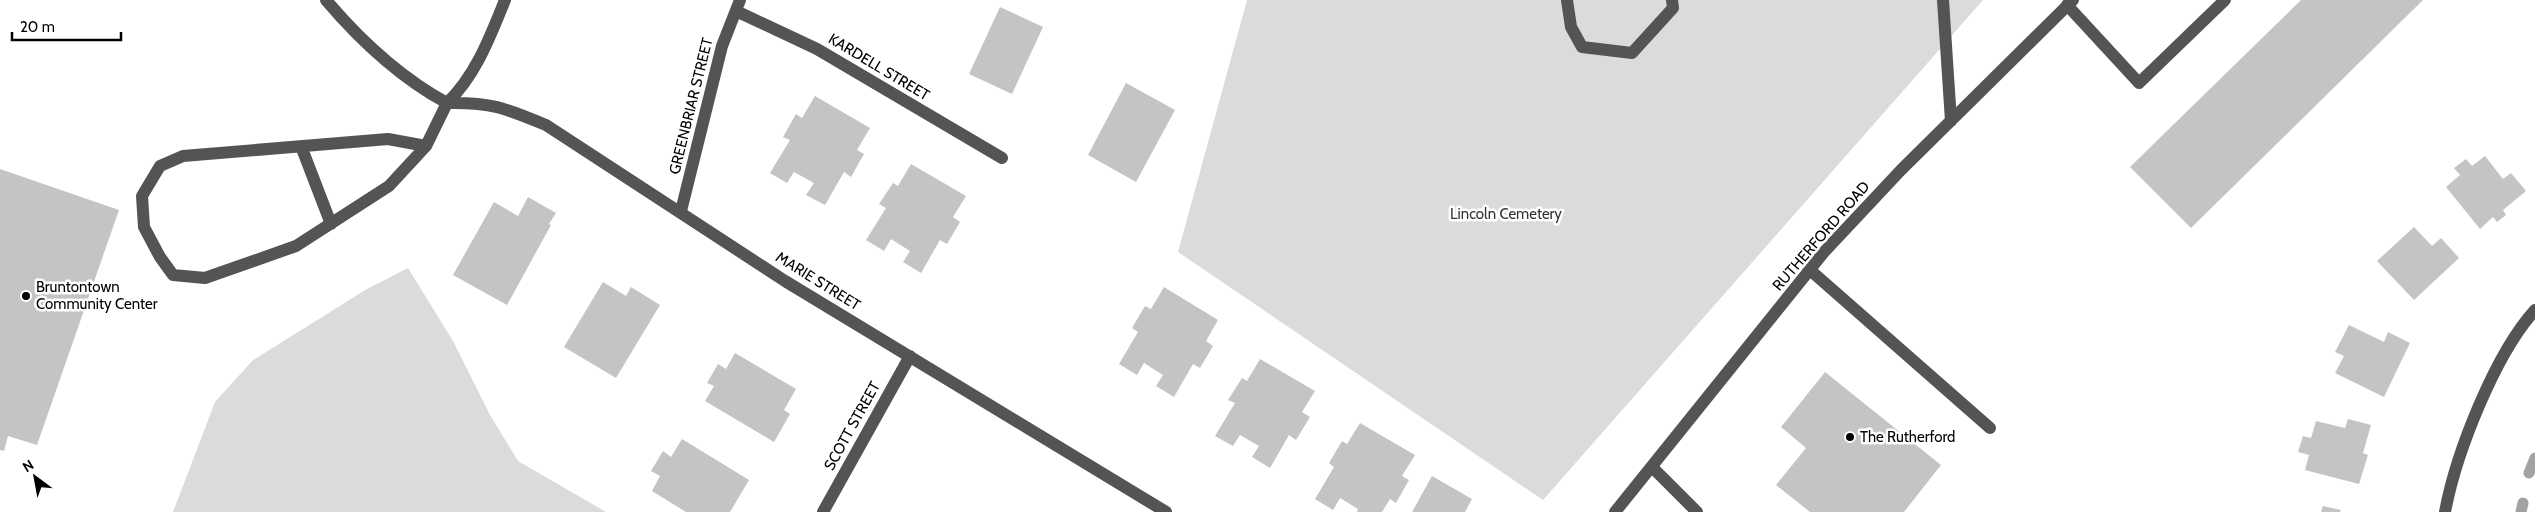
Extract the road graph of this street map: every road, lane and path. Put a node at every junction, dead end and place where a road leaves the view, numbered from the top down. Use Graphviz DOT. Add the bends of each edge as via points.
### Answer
graph roads {
  1 [pos="326,0"];
  2 [pos="505,0"];
  3 [pos="1567,0"];
  4 [pos="1672,0"];
  5 [pos="1943,0"];
  6 [pos="2225,0"];
  7 [pos="2070,3"];
  8 [pos="738,6"];
  9 [pos="447,103"];
  10 [pos="1951,121"];
  11 [pos="300,146"];
  12 [pos="426,146"];
  13 [pos="1002,158"];
  14 [pos="681,211"];
  15 [pos="331,224"];
  16 [pos="1810,270"];
  17 [pos="2535,310"];
  18 [pos="910,356"];
  19 [pos="1990,428"];
  20 [pos="1652,467"];
  21 [pos="823,512"];
  22 [pos="1166,512"];
  23 [pos="1615,512"];
  24 [pos="1697,512"];
  25 [pos="2445,512"];
  1 -- 9 [label="street" via="399,73"];
  2 -- 9 [label="street" via="486,47 462,89"];
  3 -- 4 [label="street" via="1571,27 1582,47 1632,53 1672,8"];
  5 -- 10 [label="street"];
  6 -- 7 [label="street" via="2139,83"];
  7 -- 10 [label="street, RUTHERFORD ROAD"];
  8 -- 13 [label="street, KARDELL STREET"];
  8 -- 14 [label="street, GREENBRIAR STREET" via="722,46"];
  9 -- 12 [label="street"];
  9 -- 14 [label="street, MARIE STREET" via="478,102 503,107 546,125"];
  10 -- 16 [label="street, RUTHERFORD ROAD" via="1901,170"];
  11 -- 12 [label="street" via="388,139"];
  11 -- 15 [label="street"];
  11 -- 15 [label="street" via="183,156 160,166 142,196 144,228 173,275 205,278 296,246"];
  12 -- 15 [label="street" via="389,186"];
  14 -- 18 [label="street, MARIE STREET" via="785,281"];
  16 -- 19 [label="street"];
  16 -- 20 [label="street, RUTHERFORD ROAD"];
  17 -- 25 [label="street" via="2496,369 2470,429"];
  18 -- 21 [label="street, SCOTT STREET"];
  18 -- 22 [label="street, MARIE STREET"];
  20 -- 23 [label="street, RUTHERFORD ROAD"];
  20 -- 24 [label="street"];
}
